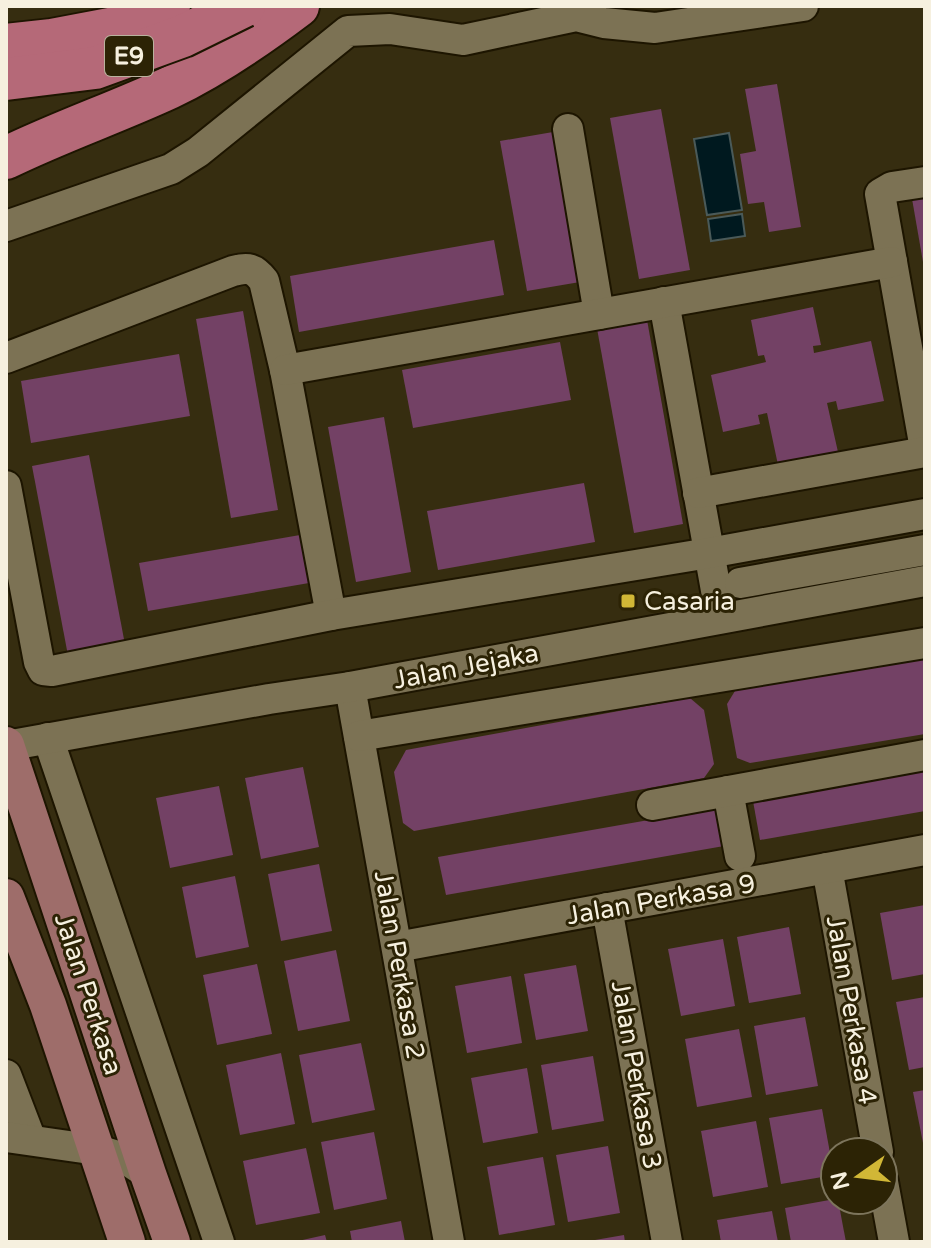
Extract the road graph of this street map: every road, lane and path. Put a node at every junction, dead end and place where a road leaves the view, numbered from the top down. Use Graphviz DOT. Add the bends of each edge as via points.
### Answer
graph roads {
  1 [pos="105,6"];
  2 [pos="125,6"];
  3 [pos="169,6"];
  4 [pos="244,6"];
  5 [pos="298,6"];
  6 [pos="803,6"];
  7 [pos="580,11"];
  8 [pos="6,45"];
  9 [pos="205,69"];
  10 [pos="6,76"];
  11 [pos="568,129"];
  12 [pos="6,158"];
  13 [pos="925,182"];
  14 [pos="6,226"];
  15 [pos="892,262"];
  16 [pos="664,302"];
  17 [pos="599,314"];
  18 [pos="6,358"];
  19 [pos="285,370"];
  20 [pos="925,451"];
  21 [pos="6,486"];
  22 [pos="698,493"];
  23 [pos="925,514"];
  24 [pos="925,550"];
  25 [pos="709,553"];
  26 [pos="925,581"];
  27 [pos="740,583"];
  28 [pos="331,615"];
  29 [pos="721,618"];
  30 [pos="925,643"];
  31 [pos="350,687"];
  32 [pos="359,736"];
  33 [pos="48,738"];
  34 [pos="6,746"];
  35 [pos="925,755"];
  36 [pos="728,791"];
  37 [pos="652,805"];
  38 [pos="925,850"];
  39 [pos="740,856"];
  40 [pos="827,868"];
  41 [pos="6,897"];
  42 [pos="607,908"];
  43 [pos="397,947"];
  44 [pos="6,1075"];
  45 [pos="875,1136"];
  46 [pos="18,1139"];
  47 [pos="97,1150"];
  48 [pos="148,1174"];
  49 [pos="889,1216"];
  50 [pos="127,1242"];
  51 [pos="172,1242"];
  52 [pos="219,1242"];
  53 [pos="449,1242"];
  54 [pos="667,1242"];
  55 [pos="894,1242"];
  1 -- 10 [label="highway"];
  2 -- 9 [label="highway" via="123,42 142,66 160,74"];
  3 -- 8 [label="highway, E9, bridge" via="126,26"];
  4 -- 10 [label="highway, E9, bridge" via="183,36 95,68"];
  5 -- 9 [label="highway"];
  6 -- 7 [label="street" via="655,28 604,23"];
  7 -- 14 [label="street" via="463,40 390,29 348,31 171,169"];
  9 -- 12 [label="highway"];
  11 -- 17 [label="street"];
  13 -- 15 [label="street" via="880,194"];
  15 -- 16 [label="street"];
  15 -- 20 [label="street"];
  16 -- 17 [label="street"];
  16 -- 22 [label="street"];
  17 -- 19 [label="street"];
  18 -- 19 [label="street" via="246,267 264,281"];
  19 -- 28 [label="street"];
  20 -- 22 [label="street"];
  21 -- 28 [label="street" via="43,670"];
  22 -- 25 [label="street"];
  23 -- 25 [label="street"];
  24 -- 27 [label="street"];
  25 -- 28 [label="street"];
  25 -- 29 [label="street"];
  26 -- 29 [label="street, Jalan Jejaka"];
  29 -- 31 [label="street, Jalan Jejaka"];
  30 -- 32 [label="street"];
  31 -- 32 [label="street, Jalan Perkasa 2"];
  31 -- 33 [label="street, Jalan Jejaka"];
  32 -- 43 [label="street, Jalan Perkasa 2"];
  33 -- 34 [label="street, Jalan Jejaka"];
  33 -- 52 [label="street"];
  34 -- 48 [label="main road, Jalan Perkasa"];
  35 -- 36 [label="street"];
  36 -- 37 [label="street"];
  36 -- 39 [label="street"];
  38 -- 40 [label="street, Jalan Perkasa 9"];
  40 -- 42 [label="street, Jalan Perkasa 9"];
  40 -- 45 [label="street, Jalan Perkasa 4"];
  41 -- 47 [label="main road, Jalan Perkasa"];
  42 -- 43 [label="street, Jalan Perkasa 9"];
  42 -- 54 [label="street, Jalan Perkasa 3"];
  43 -- 53 [label="street, Jalan Perkasa 2"];
  44 -- 46 [label="street"];
  46 -- 47 [label="street"];
  47 -- 48 [label="street" via="124,1158"];
  47 -- 50 [label="main road, Jalan Perkasa"];
  48 -- 51 [label="main road, Jalan Perkasa"];
  49 -- 55 [label="street"];
}
